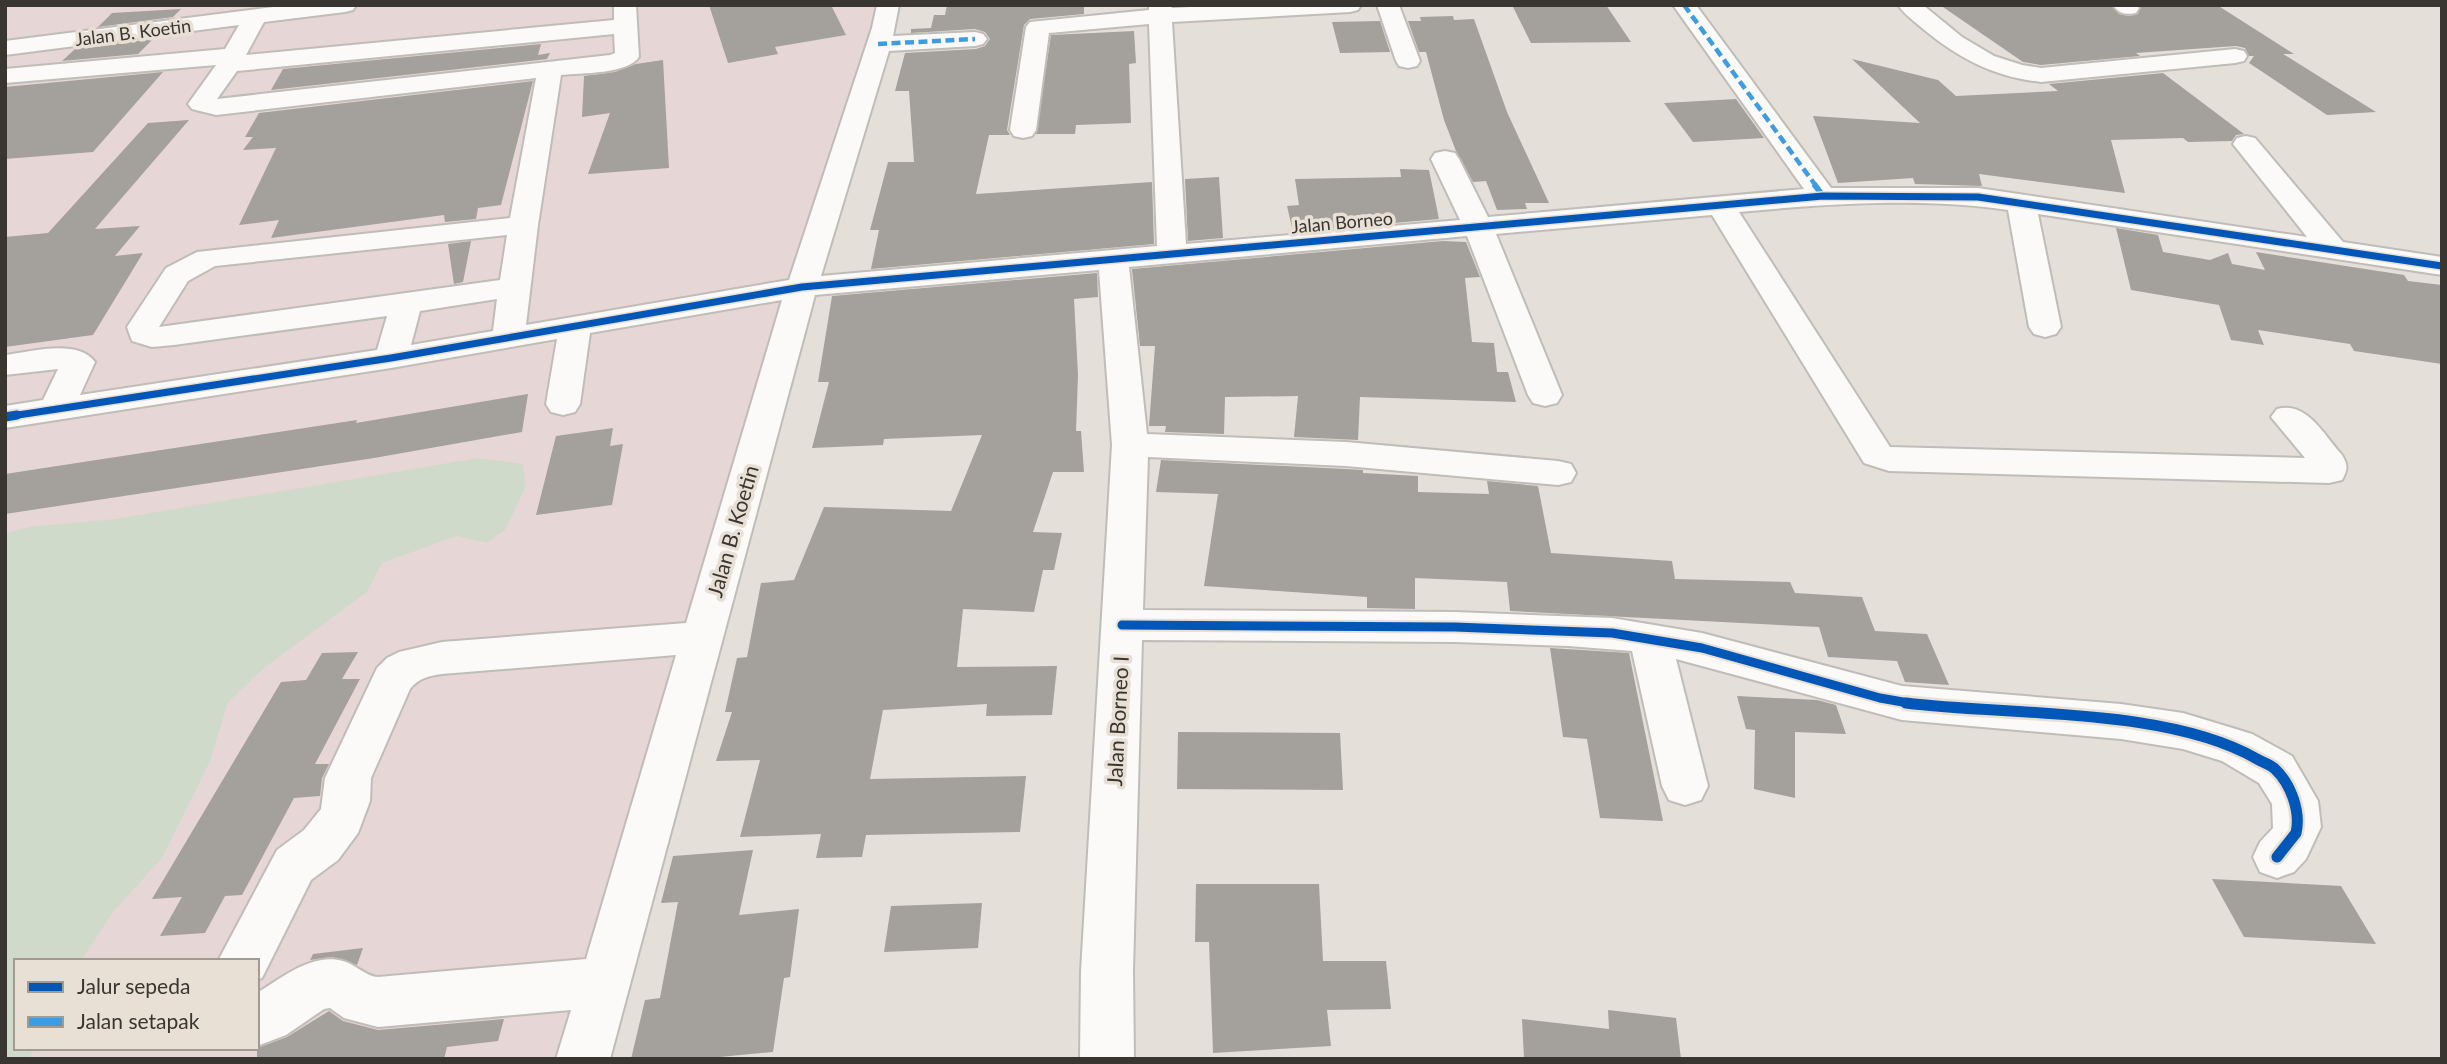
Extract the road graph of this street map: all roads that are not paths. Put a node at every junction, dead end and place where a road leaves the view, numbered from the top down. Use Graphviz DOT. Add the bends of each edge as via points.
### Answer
graph roads {
  1 [pos="345,5"];
  2 [pos="888,5"];
  3 [pos="1350,5"];
  4 [pos="1388,5"];
  5 [pos="1684,5"];
  6 [pos="1909,5"];
  7 [pos="1160,11"];
  8 [pos="625,16"];
  9 [pos="255,17"];
  10 [pos="975,39"];
  11 [pos="878,44"];
  12 [pos="11,51"];
  13 [pos="2235,56"];
  14 [pos="230,60"];
  15 [pos="1408,61"];
  16 [pos="550,68"];
  17 [pos="5,76"];
  18 [pos="1023,130"];
  19 [pos="2246,144"];
  20 [pos="1445,159"];
  21 [pos="1823,195"];
  22 [pos="2021,203"];
  23 [pos="1721,206"];
  24 [pos="523,225"];
  25 [pos="1478,226"];
  26 [pos="2334,251"];
  27 [pos="1172,253"];
  28 [pos="1113,258"];
  29 [pos="2442,265"];
  30 [pos="516,287"];
  31 [pos="802,287"];
  32 [pos="406,304"];
  33 [pos="257,324"];
  34 [pos="575,327"];
  35 [pos="2045,327"];
  36 [pos="508,338"];
  37 [pos="391,358"];
  38 [pos="5,365"];
  39 [pos="242,381"];
  40 [pos="1545,395"];
  41 [pos="564,404"];
  42 [pos="57,409"];
  43 [pos="5,417"];
  44 [pos="2289,417"];
  45 [pos="1130,445"];
  46 [pos="1558,474"];
  47 [pos="1122,625"];
  48 [pos="703,637"];
  49 [pos="1650,639"];
  50 [pos="1685,786"];
  51 [pos="2277,857"];
  52 [pos="245,959"];
  53 [pos="605,982"];
  54 [pos="259,1020"];
  55 [pos="583,1059"];
  56 [pos="1107,1059"];
  1 -- 9 [label="street, Jalan B. Koetin"];
  2 -- 11 [label="street, Jalan B. Koetin"];
  3 -- 7 [label="street"];
  4 -- 15 [label="street"];
  5 -- 21 [label="street"];
  6 -- 13 [label="street" via="1972,54 2023,74"];
  7 -- 18 [label="street" via="1038,27"];
  7 -- 27 [label="street"];
  8 -- 14 [label="street"];
  8 -- 16 [label="street" via="627,57"];
  9 -- 12 [label="street, Jalan B. Koetin"];
  9 -- 14 [label="street"];
  10 -- 11 [label="street"];
  11 -- 31 [label="street, Jalan B. Koetin"];
  14 -- 16 [label="street" via="201,104 216,107"];
  14 -- 17 [label="street"];
  16 -- 24 [label="street"];
  19 -- 26 [label="street"];
  20 -- 25 [label="street"];
  21 -- 22 [label="street, Jalan Borneo" via="1978,197"];
  21 -- 23 [label="street, Jalan Borneo"];
  22 -- 26 [label="street, Jalan Borneo"];
  22 -- 35 [label="street"];
  23 -- 25 [label="street, Jalan Borneo"];
  23 -- 44 [label="street" via="1877,455 1889,459 2329,471 2329,463"];
  24 -- 30 [label="street"];
  24 -- 33 [label="street" via="208,258 177,275 143,327 144,334 152,337"];
  25 -- 27 [label="street, Jalan Borneo"];
  25 -- 40 [label="street"];
  26 -- 29 [label="street, Jalan Borneo"];
  27 -- 28 [label="street, Jalan Borneo"];
  28 -- 31 [label="street, Jalan Borneo"];
  28 -- 45 [label="street, Jalan Borneo I"];
  30 -- 32 [label="street"];
  30 -- 36 [label="street"];
  31 -- 34 [label="street, Jalan Borneo"];
  31 -- 48 [label="street, Jalan B. Koetin"];
  32 -- 33 [label="street"];
  32 -- 37 [label="street"];
  33 -- 39 [label="street"];
  34 -- 36 [label="street, Jalan Borneo"];
  34 -- 41 [label="street"];
  36 -- 37 [label="street, Jalan Borneo"];
  37 -- 39 [label="street, Jalan Borneo"];
  38 -- 42 [label="street" via="65,358 78,362"];
  39 -- 42 [label="street, Jalan Borneo"];
  42 -- 43 [label="street, Jalan Borneo"];
  45 -- 46 [label="street" via="1346,454"];
  45 -- 47 [label="street, Jalan Borneo I"];
  47 -- 49 [label="street" via="1566,630"];
  47 -- 56 [label="street, Jalan Borneo I"];
  48 -- 52 [label="street" via="442,658 401,668 348,778 341,819 320,845 294,865"];
  48 -- 53 [label="street, Jalan B. Koetin"];
  49 -- 50 [label="street"];
  49 -- 51 [label="street" via="1902,704 2123,722 2241,747 2283,775 2294,795 2296,839"];
  53 -- 54 [label="street" via="386,1002 363,1002 343,986 328,985 294,998"];
  53 -- 55 [label="street, Jalan B. Koetin"];
}
